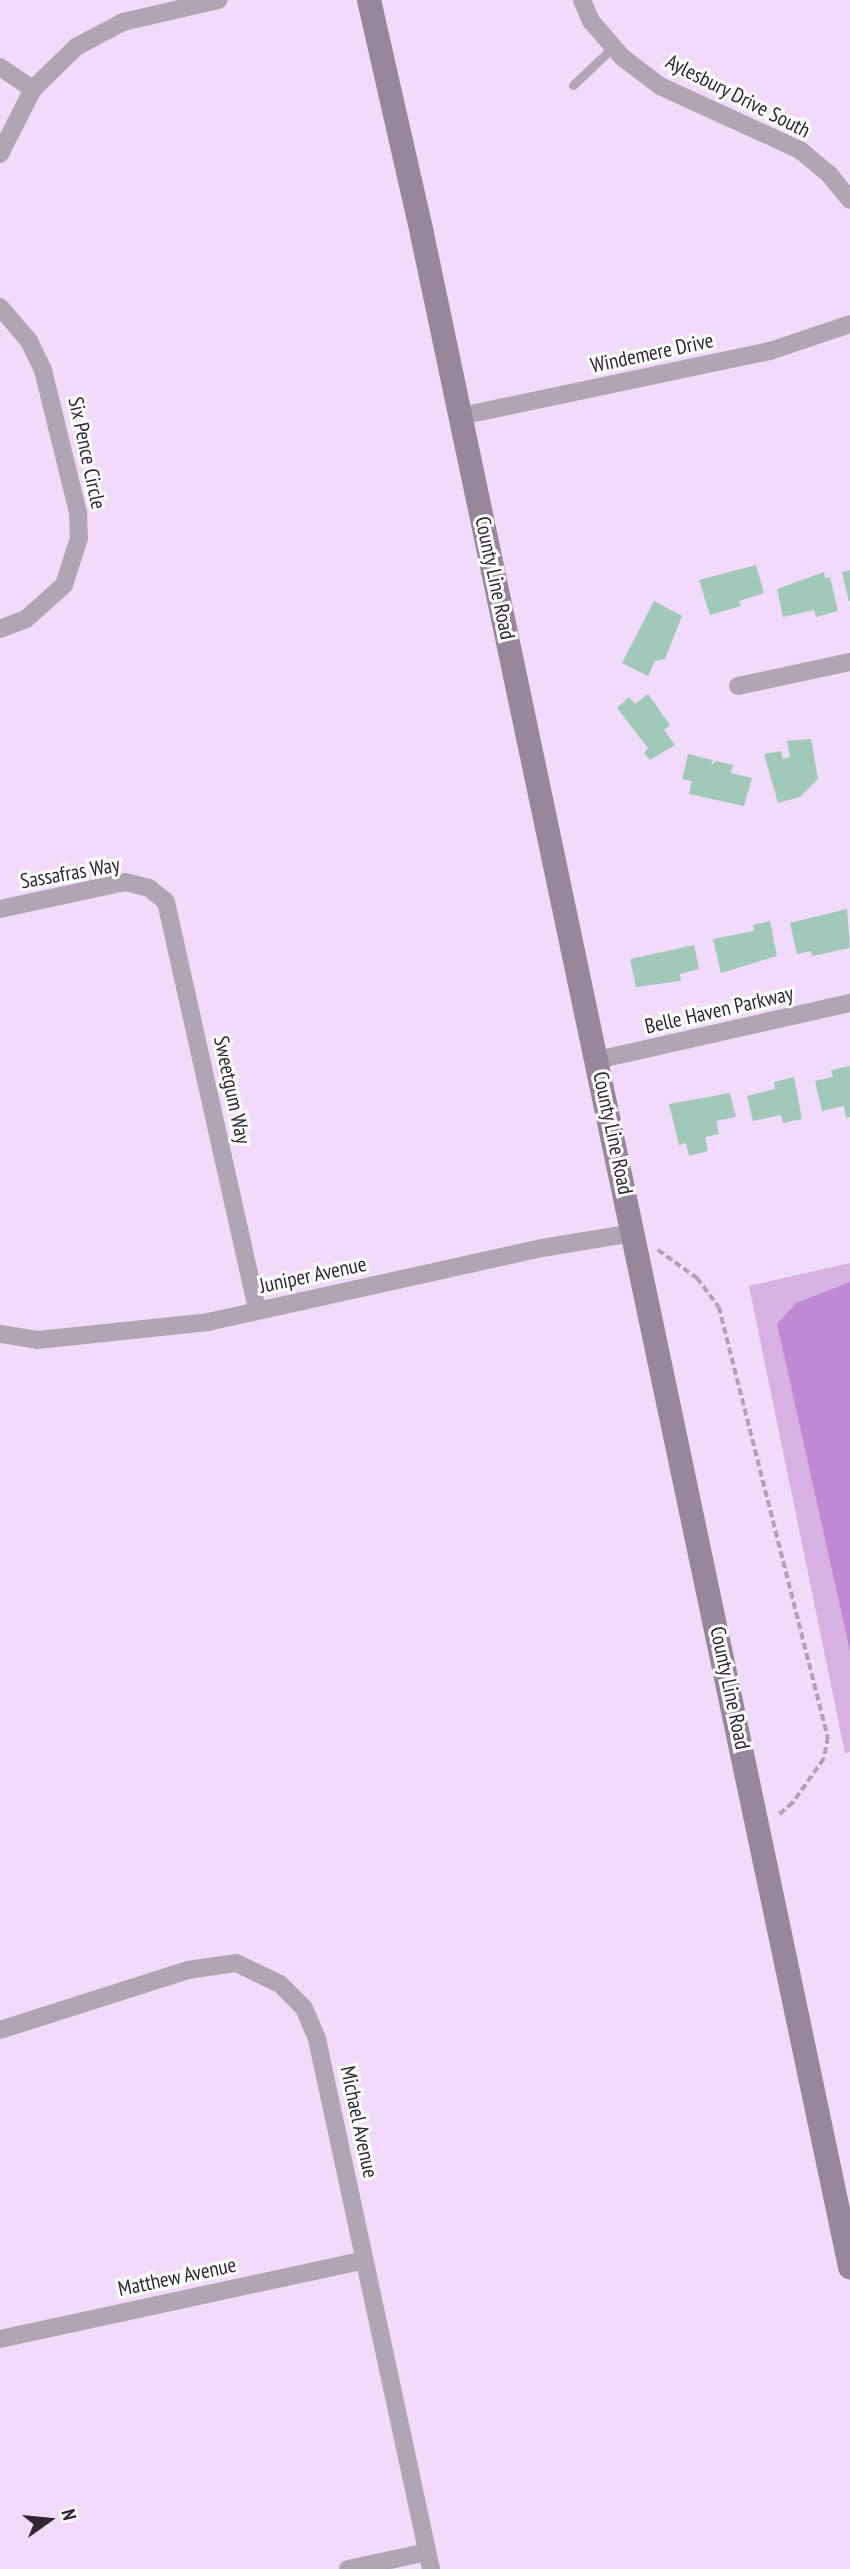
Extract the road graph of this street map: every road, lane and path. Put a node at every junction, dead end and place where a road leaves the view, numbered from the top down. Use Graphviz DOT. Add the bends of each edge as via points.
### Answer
graph roads {
  1 [pos="218,0"];
  2 [pos="369,0"];
  3 [pos="582,0"];
  4 [pos="613,47"];
  5 [pos="0,67"];
  6 [pos="573,85"];
  7 [pos="33,89"];
  8 [pos="0,154"];
  9 [pos="850,201"];
  10 [pos="0,307"];
  11 [pos="850,324"];
  12 [pos="461,416"];
  13 [pos="0,629"];
  14 [pos="850,662"];
  15 [pos="738,685"];
  16 [pos="149,888"];
  17 [pos="0,909"];
  18 [pos="850,1003"];
  19 [pos="597,1060"];
  20 [pos="634,1233"];
  21 [pos="257,1310"];
  22 [pos="0,1334"];
  23 [pos="761,1830"];
  24 [pos="0,2031"];
  25 [pos="364,2260"];
  26 [pos="850,2267"];
  27 [pos="0,2339"];
  28 [pos="429,2561"];
  29 [pos="348,2569"];
  1 -- 7 [label="street" via="123,22 76,47"];
  2 -- 12 [label="main road, County Line Road"];
  3 -- 4 [label="street, Aylesbury Drive South" via="591,21"];
  4 -- 6 [label="lane"];
  4 -- 9 [label="street, Aylesbury Drive South" via="660,86 800,150 829,174"];
  5 -- 7 [label="street"];
  7 -- 8 [label="street"];
  10 -- 13 [label="street, Six Pence Circle" via="29,341 43,370 75,499 79,538 64,585 26,619"];
  11 -- 12 [label="street, Windemere Drive" via="770,351"];
  12 -- 19 [label="main road, County Line Road"];
  14 -- 15 [label="street"];
  16 -- 17 [label="street, Sassafras Way" via="125,882"];
  16 -- 21 [label="street, Sweetgum Way" via="166,902 173,923"];
  18 -- 19 [label="street, Belle Haven Parkway"];
  19 -- 20 [label="main road, County Line Road"];
  20 -- 21 [label="street, Juniper Avenue"];
  20 -- 23 [label="main road, County Line Road"];
  20 -- 23 [label="path" via="697,1278 719,1307 828,1737 824,1759 801,1792"];
  21 -- 22 [label="street, Juniper Avenue" via="208,1322 38,1340"];
  23 -- 26 [label="main road, County Line Road"];
  24 -- 25 [label="street, Michael Avenue" via="188,1970 236,1963 280,1984 304,2008 317,2039"];
  25 -- 27 [label="street, Matthew Avenue"];
  25 -- 28 [label="street, Michael Avenue"];
  28 -- 29 [label="street"];
}
